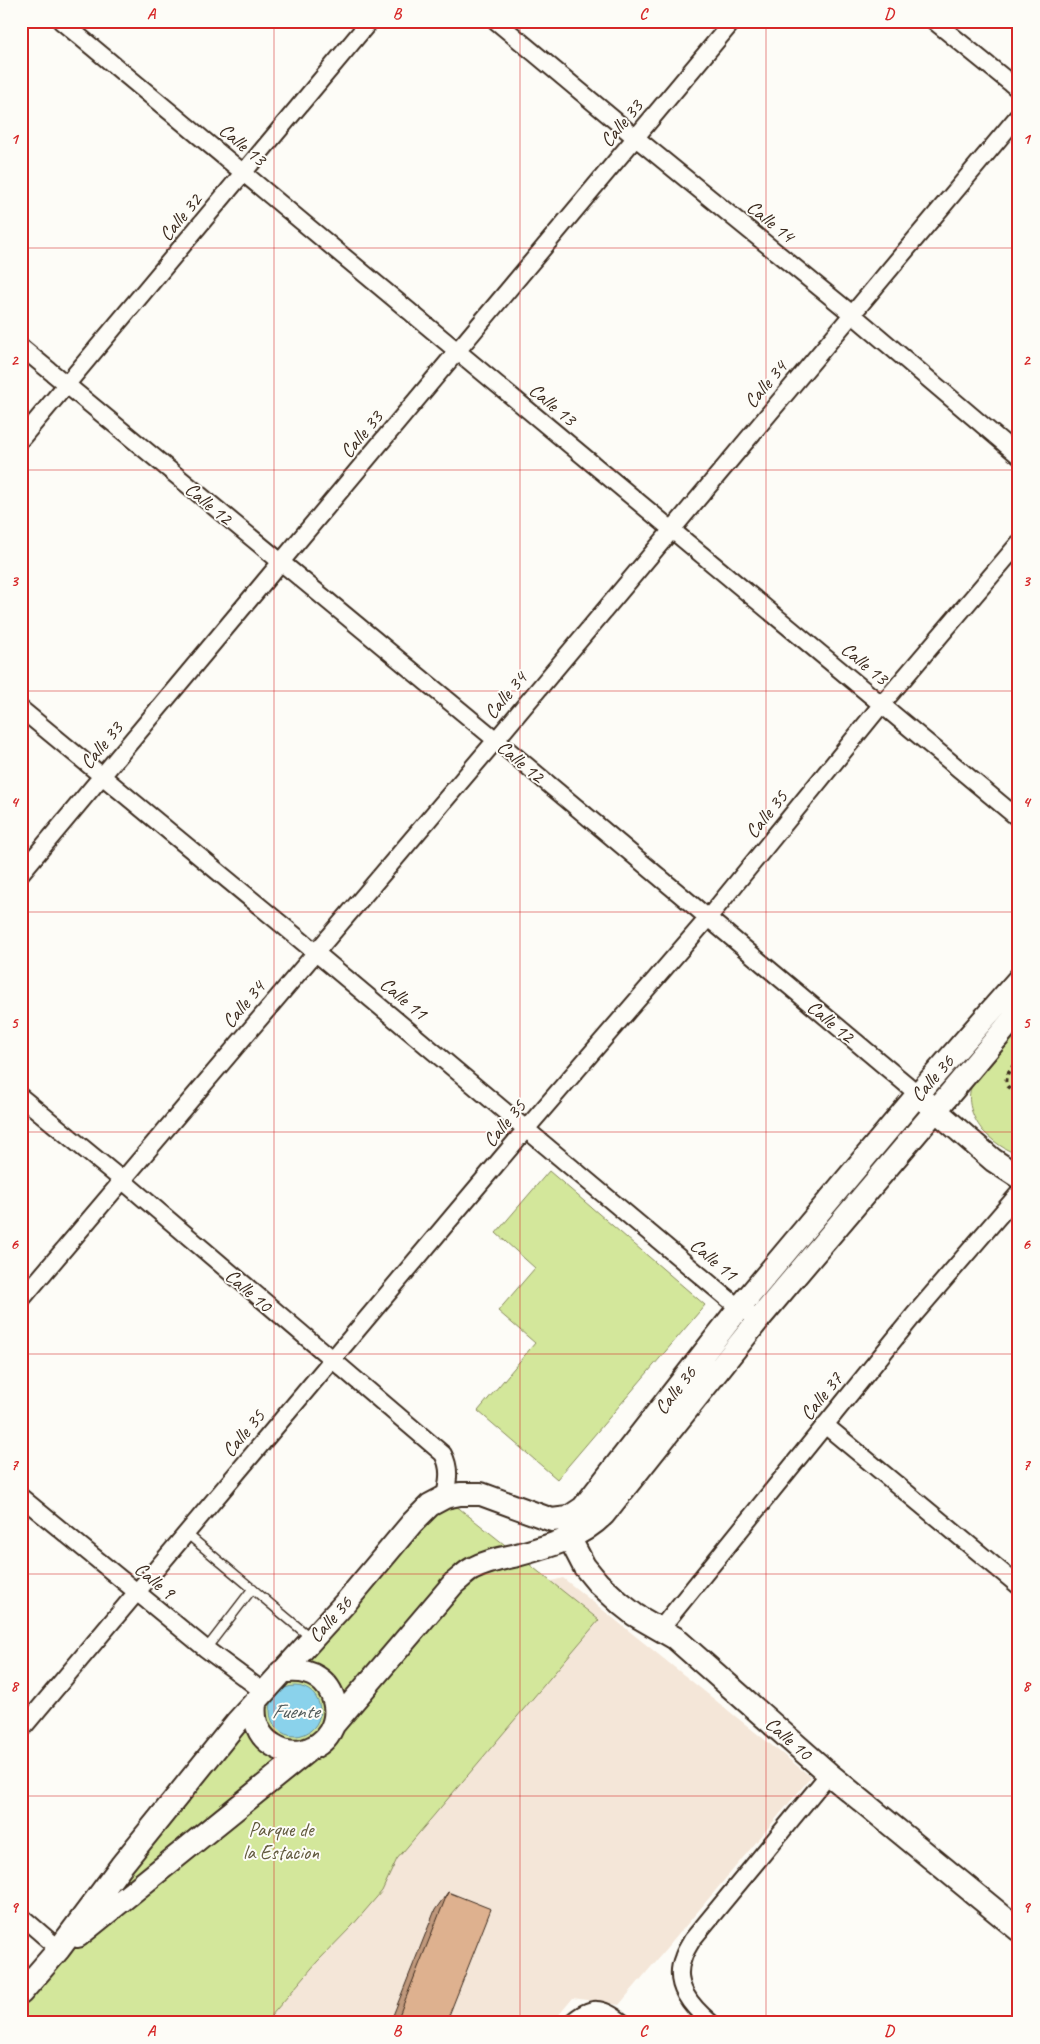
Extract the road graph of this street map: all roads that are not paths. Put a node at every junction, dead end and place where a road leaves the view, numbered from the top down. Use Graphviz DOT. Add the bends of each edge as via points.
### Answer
graph roads {
  1 [pos="61,21"];
  2 [pos="370,21"];
  3 [pos="496,21"];
  4 [pos="733,21"];
  5 [pos="934,21"];
  6 [pos="1019,90"];
  7 [pos="1019,115"];
  8 [pos="636,138"];
  9 [pos="245,172"];
  10 [pos="852,314"];
  11 [pos="21,347"];
  12 [pos="457,352"];
  13 [pos="66,384"];
  14 [pos="21,439"];
  15 [pos="1019,456"];
  16 [pos="671,530"];
  17 [pos="1019,543"];
  18 [pos="281,563"];
  19 [pos="882,704"];
  20 [pos="21,709"];
  21 [pos="496,740"];
  22 [pos="102,776"];
  23 [pos="1019,819"];
  24 [pos="21,873"];
  25 [pos="708,918"];
  26 [pos="315,952"];
  27 [pos="1019,979"];
  28 [pos="1019,1012"];
  29 [pos="918,1094"];
  30 [pos="21,1097"];
  31 [pos="934,1111"];
  32 [pos="526,1129"];
  33 [pos="1019,1177"];
  34 [pos="122,1180"];
  35 [pos="1019,1193"];
  36 [pos="21,1300"];
  37 [pos="739,1308"];
  38 [pos="759,1319"];
  39 [pos="332,1360"];
  40 [pos="825,1425"];
  41 [pos="21,1497"];
  42 [pos="445,1497"];
  43 [pos="186,1533"];
  44 [pos="570,1538"];
  45 [pos="1019,1586"];
  46 [pos="253,1588"];
  47 [pos="137,1592"];
  48 [pos="660,1628"];
  49 [pos="313,1639"];
  50 [pos="206,1650"];
  51 [pos="281,1672"];
  52 [pos="259,1697"];
  53 [pos="333,1725"];
  54 [pos="21,1730"];
  55 [pos="311,1748"];
  56 [pos="829,1774"];
  57 [pos="21,1916"];
  58 [pos="1019,1930"];
  59 [pos="59,1949"];
  60 [pos="21,1993"];
  61 [pos="570,2023"];
  62 [pos="623,2023"];
  63 [pos="710,2023"];
  1 -- 9 [label="street, Calle 13"];
  2 -- 9 [label="street, Calle 32"];
  3 -- 8 [label="street, Calle 14"];
  4 -- 8 [label="street, Calle 33"];
  5 -- 6 [label="street"];
  7 -- 10 [label="street, Calle 34"];
  8 -- 10 [label="street, Calle 14"];
  8 -- 12 [label="street, Calle 33"];
  9 -- 12 [label="street, Calle 13"];
  9 -- 13 [label="street, Calle 32"];
  10 -- 15 [label="street, Calle 14"];
  10 -- 16 [label="street, Calle 34"];
  11 -- 13 [label="street, Calle 12"];
  12 -- 16 [label="street, Calle 13"];
  12 -- 18 [label="street, Calle 33"];
  13 -- 14 [label="street, Calle 32"];
  13 -- 18 [label="street, Calle 12"];
  16 -- 19 [label="street, Calle 13"];
  16 -- 21 [label="street, Calle 34"];
  17 -- 19 [label="street, Calle 35"];
  18 -- 21 [label="street, Calle 12"];
  18 -- 22 [label="street, Calle 33"];
  19 -- 23 [label="street, Calle 13"];
  19 -- 25 [label="street, Calle 35"];
  20 -- 22 [label="street, Calle 11"];
  21 -- 25 [label="street, Calle 12"];
  21 -- 26 [label="street, Calle 34"];
  22 -- 24 [label="street, Calle 33"];
  22 -- 26 [label="street, Calle 11"];
  25 -- 29 [label="street, Calle 12"];
  25 -- 32 [label="street, Calle 35"];
  26 -- 32 [label="street, Calle 11"];
  26 -- 34 [label="street, Calle 34"];
  27 -- 29 [label="street, Calle 36"];
  28 -- 31 [label="street, Calle 36"];
  29 -- 31 [label="street, Calle 12"];
  29 -- 37 [label="street, Calle 36"];
  30 -- 34 [label="street, Calle 10"];
  31 -- 33 [label="street, Calle 12" via="993,1160"];
  31 -- 38 [label="street, Calle 36"];
  32 -- 37 [label="street, Calle 11"];
  32 -- 39 [label="street, Calle 35"];
  34 -- 36 [label="street, Calle 34"];
  34 -- 39 [label="street, Calle 10"];
  35 -- 40 [label="street, Calle 37"];
  37 -- 38 [label="street, Calle 11"];
  37 -- 42 [label="street, Calle 36" via="583,1508 568,1518 552,1520 489,1496 460,1494"];
  38 -- 44 [label="street, Calle 36" via="604,1514"];
  39 -- 42 [label="street, Calle 10" via="444,1454 449,1474"];
  39 -- 43 [label="street, Calle 35"];
  40 -- 45 [label="street"];
  40 -- 48 [label="street, Calle 37"];
  41 -- 47 [label="street, Calle 9"];
  42 -- 49 [label="street, Calle 36" via="430,1505 412,1523"];
  43 -- 46 [label="lane"];
  43 -- 47 [label="street, Calle 35"];
  44 -- 48 [label="street, Calle 10" via="584,1566 598,1582 635,1615"];
  44 -- 53 [label="street, Calle 36" via="488,1562 454,1583"];
  46 -- 49 [label="lane"];
  46 -- 50 [label="lane"];
  47 -- 50 [label="street, Calle 9"];
  47 -- 54 [label="street, Calle 35"];
  48 -- 56 [label="street, Calle 10" via="676,1638"];
  49 -- 51 [label="street, Calle 36"];
  50 -- 52 [label="street, Calle 9"];
  51 -- 52 [label="street"];
  51 -- 53 [label="street" via="302,1670 324,1683 333,1695"];
  52 -- 55 [label="street" via="256,1724 268,1742 288,1751"];
  52 -- 59 [label="street" via="121,1866"];
  53 -- 55 [label="street"];
  55 -- 59 [label="street" via="96,1923"];
  56 -- 58 [label="street, Calle 10"];
  56 -- 63 [label="street" via="692,1940 682,1959 683,1993 694,2009"];
  57 -- 59 [label="street"];
  59 -- 60 [label="street"];
  61 -- 62 [label="street" via="591,2009 610,2012"];
}
